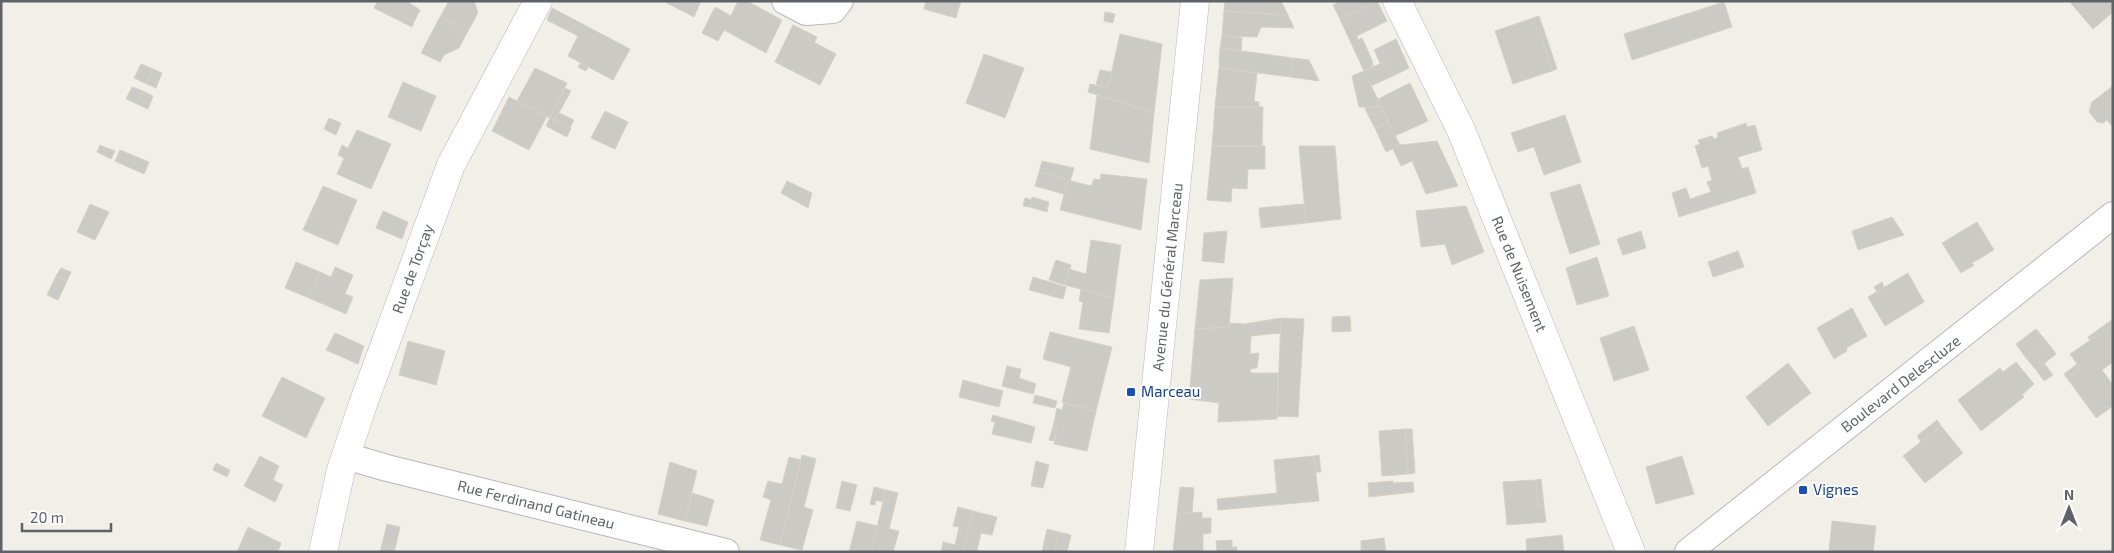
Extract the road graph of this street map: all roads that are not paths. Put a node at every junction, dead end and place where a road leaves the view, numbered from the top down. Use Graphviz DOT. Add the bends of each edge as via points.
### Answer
graph roads {
  1 [pos="538,1"];
  2 [pos="785,1"];
  3 [pos="840,1"];
  4 [pos="1195,1"];
  5 [pos="1397,1"];
  6 [pos="2113,215"];
  7 [pos="346,456"];
  8 [pos="323,552"];
  9 [pos="726,552"];
  10 [pos="1139,552"];
  11 [pos="1631,552"];
  12 [pos="1688,552"];
  1 -- 7 [label="street, Rue de Torçay" via="451,165"];
  2 -- 3 [label="street" via="806,12 833,10"];
  4 -- 10 [label="street, Avenue du Général Marceau"];
  5 -- 11 [label="street, Rue de Nuisement" via="1461,130"];
  6 -- 12 [label="street, Boulevard Delescluze"];
  7 -- 8 [label="street, Rue de Torçay"];
  7 -- 9 [label="street, Rue Ferdinand Gatineau"];
}
